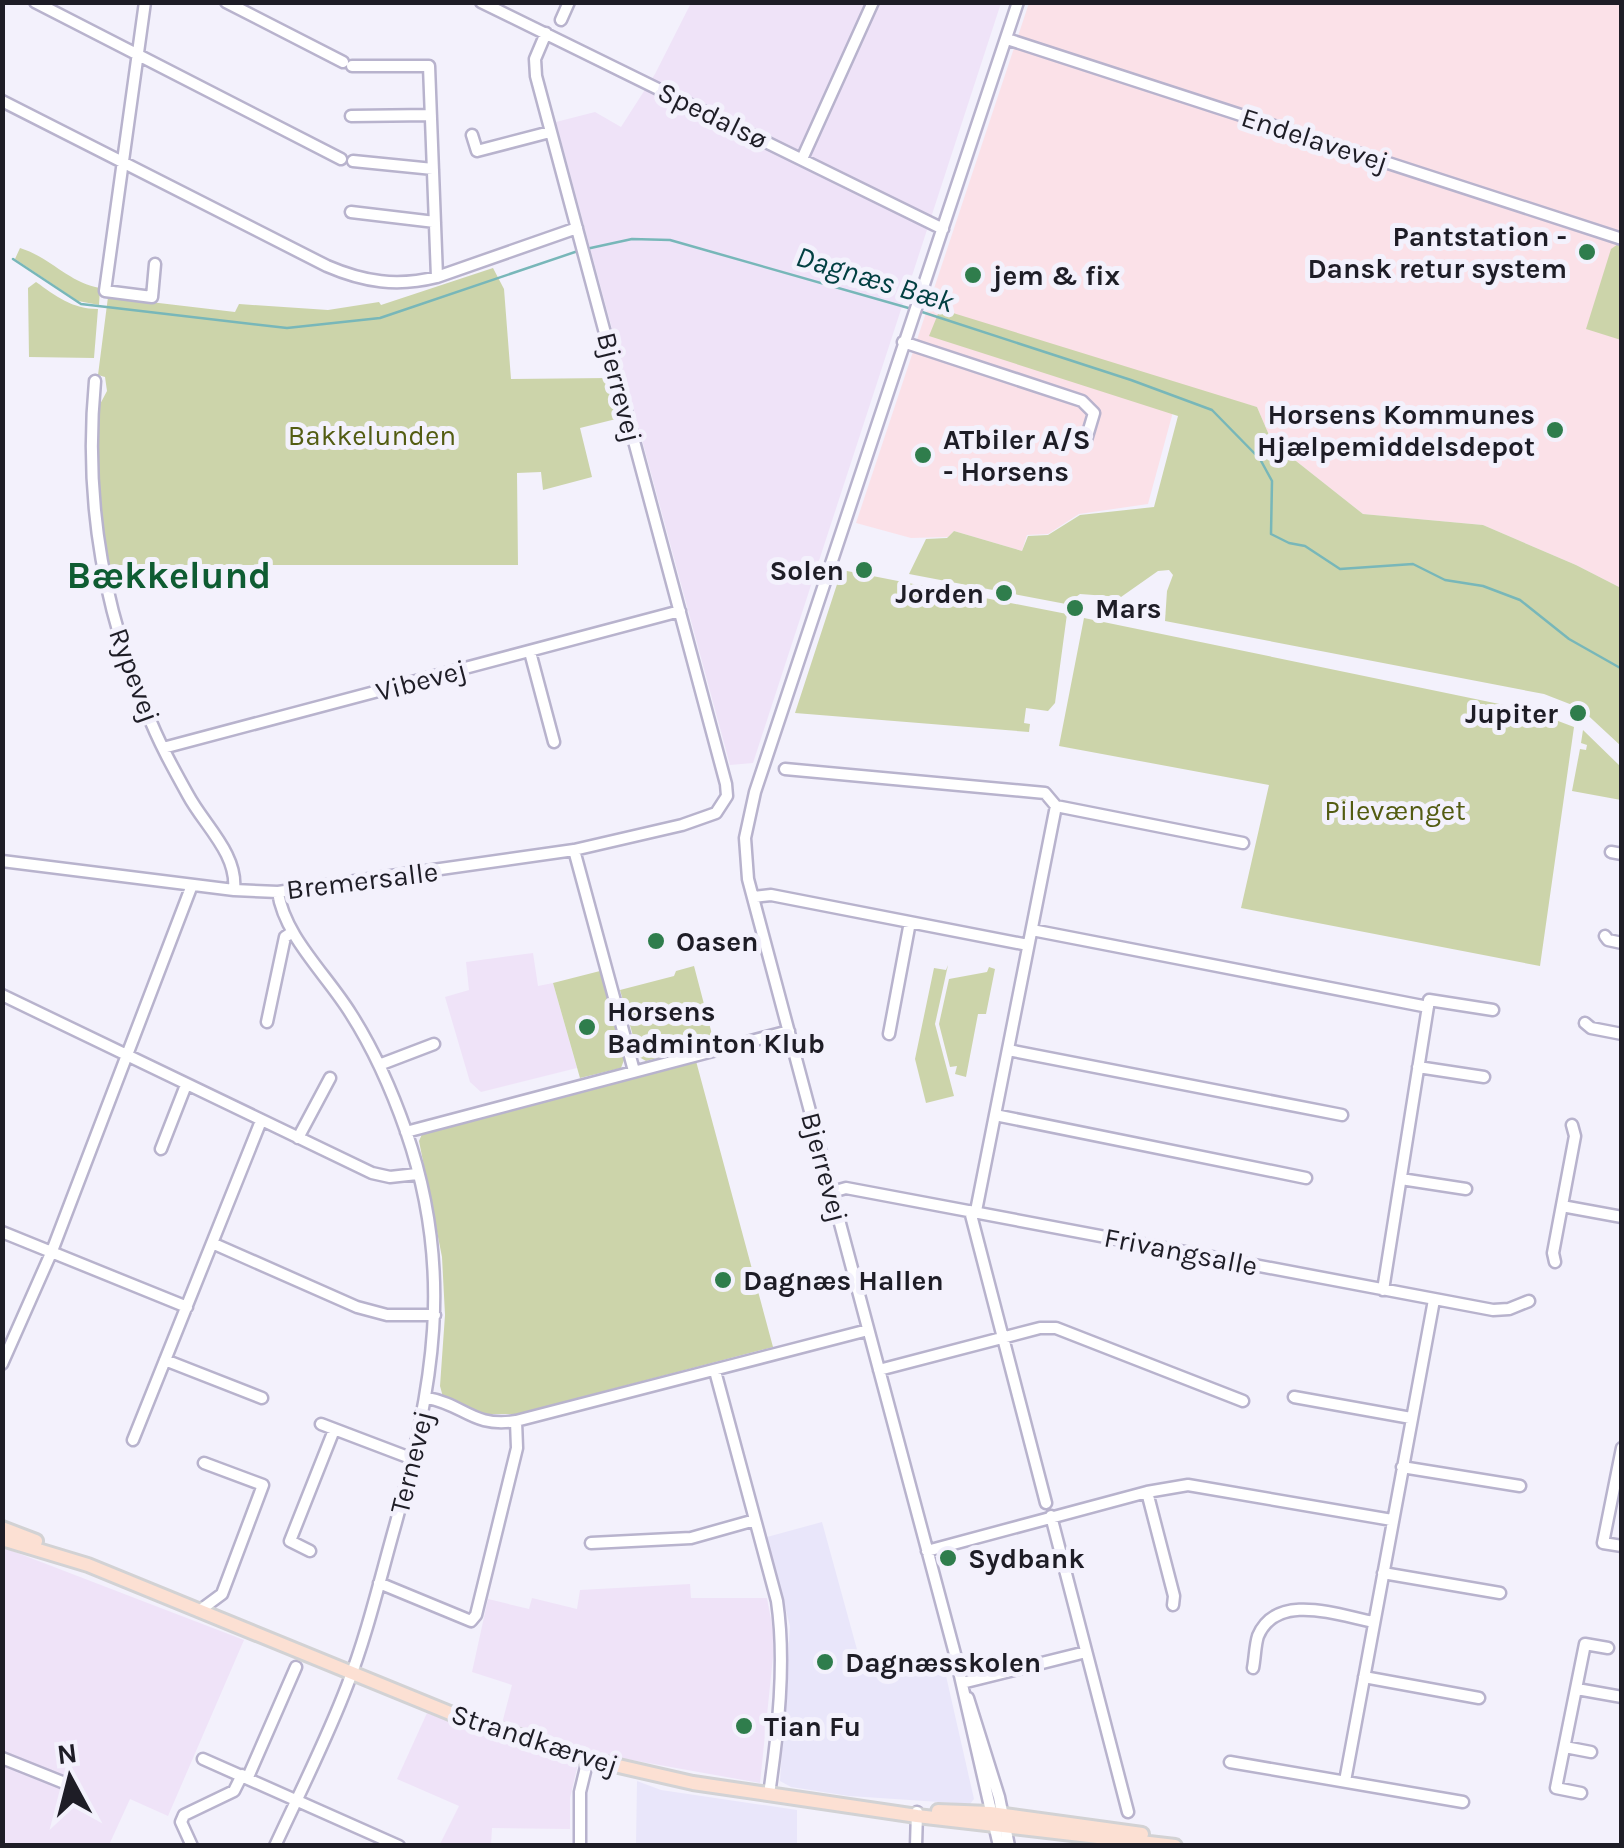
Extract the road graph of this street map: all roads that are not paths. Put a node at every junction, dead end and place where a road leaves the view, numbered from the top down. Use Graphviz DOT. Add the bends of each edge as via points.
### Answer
graph roads {
  1 [pos="35,2"];
  2 [pos="145,2"];
  3 [pos="226,2"];
  4 [pos="481,2"];
  5 [pos="569,2"];
  6 [pos="873,2"];
  7 [pos="1018,2"];
  8 [pos="561,20"];
  9 [pos="546,33"];
  10 [pos="1008,38"];
  11 [pos="138,55"];
  12 [pos="2,100"];
  13 [pos="431,115"];
  14 [pos="351,116"];
  15 [pos="550,132"];
  16 [pos="472,135"];
  17 [pos="802,159"];
  18 [pos="123,162"];
  19 [pos="432,169"];
  20 [pos="351,212"];
  21 [pos="434,222"];
  22 [pos="943,229"];
  23 [pos="578,231"];
  24 [pos="1622,239"];
  25 [pos="155,264"];
  26 [pos="436,277"];
  27 [pos="903,342"];
  28 [pos="95,381"];
  29 [pos="1085,444"];
  30 [pos="680,611"];
  31 [pos="530,652"];
  32 [pos="554,742"];
  33 [pos="163,748"];
  34 [pos="785,769"];
  35 [pos="1056,806"];
  36 [pos="716,813"];
  37 [pos="1243,843"];
  38 [pos="574,850"];
  39 [pos="2,861"];
  40 [pos="192,885"];
  41 [pos="234,890"];
  42 [pos="278,892"];
  43 [pos="754,897"];
  44 [pos="910,922"];
  45 [pos="1032,930"];
  46 [pos="291,933"];
  47 [pos="1604,936"];
  48 [pos="1622,943"];
  49 [pos="1028,945"];
  50 [pos="2,995"];
  51 [pos="1428,1007"];
  52 [pos="1493,1010"];
  53 [pos="267,1022"];
  54 [pos="1585,1023"];
  55 [pos="789,1031"];
  56 [pos="889,1034"];
  57 [pos="1622,1034"];
  58 [pos="434,1044"];
  59 [pos="1008,1050"];
  60 [pos="127,1057"];
  61 [pos="379,1065"];
  62 [pos="1418,1067"];
  63 [pos="634,1071"];
  64 [pos="1484,1077"];
  65 [pos="330,1078"];
  66 [pos="186,1085"];
  67 [pos="1342,1114"];
  68 [pos="996,1115"];
  69 [pos="262,1121"];
  70 [pos="1572,1125"];
  71 [pos="406,1132"];
  72 [pos="298,1138"];
  73 [pos="161,1148"];
  74 [pos="417,1174"];
  75 [pos="1306,1178"];
  76 [pos="1401,1179"];
  77 [pos="1466,1189"];
  78 [pos="832,1192"];
  79 [pos="1562,1206"];
  80 [pos="973,1211"];
  81 [pos="1622,1216"];
  82 [pos="2,1232"];
  83 [pos="212,1243"];
  84 [pos="52,1251"];
  85 [pos="1555,1262"];
  86 [pos="1384,1290"];
  87 [pos="1434,1300"];
  88 [pos="1530,1301"];
  89 [pos="186,1307"];
  90 [pos="435,1315"];
  91 [pos="868,1330"];
  92 [pos="1003,1337"];
  93 [pos="7,1346"];
  94 [pos="165,1360"];
  95 [pos="2,1364"];
  96 [pos="715,1370"];
  97 [pos="879,1370"];
  98 [pos="1294,1397"];
  99 [pos="262,1398"];
  100 [pos="427,1398"];
  101 [pos="1242,1401"];
  102 [pos="1412,1418"];
  103 [pos="516,1421"];
  104 [pos="321,1424"];
  105 [pos="334,1430"];
  106 [pos="133,1440"];
  107 [pos="1622,1448"];
  108 [pos="413,1458"];
  109 [pos="204,1464"];
  110 [pos="1402,1467"];
  111 [pos="1520,1486"];
  112 [pos="1146,1492"];
  113 [pos="1616,1501"];
  114 [pos="1046,1504"];
  115 [pos="1051,1516"];
  116 [pos="756,1520"];
  117 [pos="1392,1520"];
  118 [pos="2,1528"];
  119 [pos="2,1539"];
  120 [pos="591,1543"];
  121 [pos="1622,1546"];
  122 [pos="310,1551"];
  123 [pos="927,1551"];
  124 [pos="88,1565"];
  125 [pos="1383,1573"];
  126 [pos="379,1583"];
  127 [pos="1500,1593"];
  128 [pos="1173,1605"];
  129 [pos="200,1610"];
  130 [pos="1374,1622"];
  131 [pos="1608,1648"];
  132 [pos="1086,1652"];
  133 [pos="296,1667"];
  134 [pos="1253,1668"];
  135 [pos="352,1672"];
  136 [pos="1364,1677"];
  137 [pos="962,1683"];
  138 [pos="1577,1689"];
  139 [pos="1622,1697"];
  140 [pos="1479,1698"];
  141 [pos="1564,1747"];
  142 [pos="1591,1752"];
  143 [pos="2,1758"];
  144 [pos="203,1758"];
  145 [pos="588,1760"];
  146 [pos="1230,1762"];
  147 [pos="245,1776"];
  148 [pos="1345,1781"];
  149 [pos="62,1782"];
  150 [pos="1580,1793"];
  151 [pos="768,1794"];
  152 [pos="298,1798"];
  153 [pos="1462,1802"];
  154 [pos="1128,1812"];
  155 [pos="917,1814"];
  156 [pos="998,1820"];
  157 [pos="192,1846"];
  158 [pos="276,1846"];
  159 [pos="399,1846"];
  160 [pos="580,1846"];
  161 [pos="916,1846"];
  162 [pos="999,1846"];
  163 [pos="1009,1846"];
  164 [pos="1176,1846"];
  165 [pos="1192,1846"];
  1 -- 11 [label="street"];
  2 -- 11 [label="street"];
  3 -- 13 [label="street" via="348,64 429,66"];
  4 -- 9 [label="street, Spedalsø"];
  5 -- 8 [label="street"];
  6 -- 17 [label="street"];
  7 -- 10 [label="street"];
  9 -- 15 [label="street, Bjerrevej" via="534,66"];
  9 -- 17 [label="street, Spedalsø"];
  10 -- 22 [label="street"];
  10 -- 24 [label="street, Endelavevej"];
  11 -- 18 [label="street"];
  11 -- 19 [label="street" via="347,160"];
  12 -- 18 [label="street"];
  13 -- 14 [label="street"];
  13 -- 19 [label="street"];
  15 -- 16 [label="street" via="477,151"];
  15 -- 23 [label="street, Bjerrevej"];
  17 -- 22 [label="street, Spedalsø"];
  18 -- 25 [label="street" via="105,290 152,296"];
  18 -- 26 [label="street" via="348,275 394,284"];
  19 -- 21 [label="street"];
  20 -- 21 [label="street"];
  21 -- 26 [label="street"];
  22 -- 27 [label="street"];
  23 -- 26 [label="street"];
  23 -- 30 [label="street, Bjerrevej"];
  27 -- 29 [label="street" via="1082,401 1094,413"];
  27 -- 43 [label="street, Bjerrevej" via="746,823 744,858"];
  28 -- 33 [label="street, Rypevej" via="90,462 101,566 122,650"];
  30 -- 31 [label="street, Vibevej"];
  30 -- 36 [label="street, Bjerrevej" via="726,784"];
  31 -- 32 [label="street"];
  31 -- 33 [label="street, Vibevej"];
  33 -- 41 [label="street, Rypevej" via="226,852"];
  34 -- 35 [label="street" via="1044,793"];
  35 -- 37 [label="street"];
  35 -- 45 [label="street"];
  36 -- 38 [label="street, Bremersalle"];
  38 -- 42 [label="street, Bremersalle"];
  38 -- 63 [label="street"];
  39 -- 40 [label="street, Bremersalle"];
  40 -- 41 [label="street, Bremersalle"];
  40 -- 60 [label="street"];
  41 -- 42 [label="street, Bremersalle"];
  42 -- 46 [label="street, Ternevej"];
  43 -- 44 [label="street"];
  43 -- 55 [label="street, Bjerrevej"];
  44 -- 49 [label="street"];
  44 -- 56 [label="street"];
  45 -- 49 [label="street"];
  45 -- 51 [label="street"];
  46 -- 53 [label="street"];
  46 -- 61 [label="street, Ternevej" via="326,976"];
  47 -- 48 [label="street"];
  49 -- 59 [label="street"];
  50 -- 60 [label="street"];
  51 -- 52 [label="street" via="1429,1000"];
  51 -- 62 [label="street"];
  54 -- 57 [label="street"];
  55 -- 63 [label="street"];
  55 -- 78 [label="street, Bjerrevej"];
  58 -- 61 [label="street"];
  59 -- 67 [label="street"];
  59 -- 68 [label="street"];
  60 -- 66 [label="street"];
  60 -- 84 [label="street"];
  61 -- 71 [label="street, Ternevej"];
  62 -- 64 [label="street"];
  62 -- 76 [label="street"];
  63 -- 71 [label="street"];
  65 -- 72 [label="street"];
  66 -- 69 [label="street"];
  66 -- 73 [label="street"];
  68 -- 75 [label="street"];
  68 -- 80 [label="street"];
  69 -- 72 [label="street"];
  69 -- 83 [label="street"];
  70 -- 79 [label="street"];
  71 -- 74 [label="street, Ternevej"];
  72 -- 74 [label="street" via="372,1174"];
  74 -- 90 [label="street, Ternevej" via="429,1228"];
  76 -- 77 [label="street"];
  76 -- 86 [label="street"];
  78 -- 80 [label="street, Frivangsalle" via="846,1188"];
  78 -- 91 [label="street, Bjerrevej"];
  79 -- 81 [label="street"];
  79 -- 85 [label="street"];
  80 -- 86 [label="street, Frivangsalle"];
  80 -- 92 [label="street"];
  82 -- 84 [label="street"];
  83 -- 89 [label="street"];
  83 -- 90 [label="street" via="357,1307"];
  84 -- 89 [label="street"];
  84 -- 93 [label="street"];
  86 -- 87 [label="street, Frivangsalle"];
  87 -- 88 [label="street, Frivangsalle" via="1493,1310"];
  87 -- 102 [label="street"];
  89 -- 94 [label="street"];
  90 -- 100 [label="street, Ternevej"];
  91 -- 96 [label="street"];
  91 -- 97 [label="street, Bjerrevej"];
  92 -- 97 [label="street"];
  92 -- 101 [label="street" via="1056,1328"];
  92 -- 114 [label="street"];
  93 -- 95 [label="street"];
  94 -- 99 [label="street"];
  94 -- 106 [label="street"];
  96 -- 103 [label="street"];
  96 -- 116 [label="street"];
  97 -- 123 [label="street, Bjerrevej"];
  98 -- 102 [label="street"];
  100 -- 103 [label="street" via="478,1420"];
  100 -- 108 [label="street, Ternevej"];
  102 -- 110 [label="street"];
  103 -- 126 [label="street" via="517,1448 471,1621"];
  104 -- 105 [label="street"];
  105 -- 108 [label="street"];
  105 -- 122 [label="street" via="290,1540"];
  107 -- 113 [label="street"];
  108 -- 126 [label="street, Ternevej"];
  109 -- 129 [label="street" via="263,1485 222,1594"];
  110 -- 111 [label="street"];
  110 -- 117 [label="street"];
  112 -- 115 [label="street"];
  112 -- 117 [label="street" via="1188,1486"];
  112 -- 128 [label="street"];
  113 -- 121 [label="street" via="1602,1543"];
  115 -- 123 [label="street"];
  115 -- 132 [label="street"];
  116 -- 120 [label="street" via="691,1538"];
  116 -- 151 [label="street" via="781,1628"];
  117 -- 125 [label="street"];
  118 -- 124 [label="main road, Strandkærvej"];
  119 -- 124 [label="main road, Strandkærvej"];
  123 -- 137 [label="street, Bjerrevej"];
  124 -- 129 [label="main road, Strandkærvej"];
  125 -- 127 [label="street"];
  125 -- 130 [label="street"];
  126 -- 135 [label="street, Ternevej"];
  129 -- 135 [label="main road, Strandkærvej"];
  130 -- 134 [label="street" via="1313,1610 1277,1614 1258,1636"];
  130 -- 136 [label="street"];
  131 -- 138 [label="street" via="1585,1644"];
  132 -- 137 [label="street"];
  132 -- 154 [label="street"];
  133 -- 147 [label="street"];
  135 -- 145 [label="main road, Strandkærvej"];
  135 -- 152 [label="street, Ternevej"];
  136 -- 140 [label="street"];
  136 -- 148 [label="street"];
  137 -- 156 [label="street, Bjerrevej"];
  138 -- 139 [label="street"];
  138 -- 141 [label="street"];
  141 -- 142 [label="street"];
  141 -- 150 [label="street" via="1556,1788"];
  143 -- 149 [label="street"];
  144 -- 147 [label="street"];
  145 -- 151 [label="main road, Strandkærvej"];
  145 -- 160 [label="street" via="580,1792"];
  146 -- 148 [label="street"];
  147 -- 152 [label="street"];
  147 -- 157 [label="street" via="234,1791 184,1815"];
  148 -- 153 [label="street"];
  151 -- 155 [label="main road, Strandkærvej"];
  152 -- 158 [label="street, Ternevej"];
  152 -- 159 [label="street"];
  155 -- 156 [label="main road, Strandkærvej"];
  155 -- 161 [label="street"];
  156 -- 162 [label="street, Bjerrevej"];
  156 -- 163 [label="street, Bjerrevej"];
  156 -- 164 [label="main road"];
  156 -- 165 [label="main road" via="1124,1831"];
}
